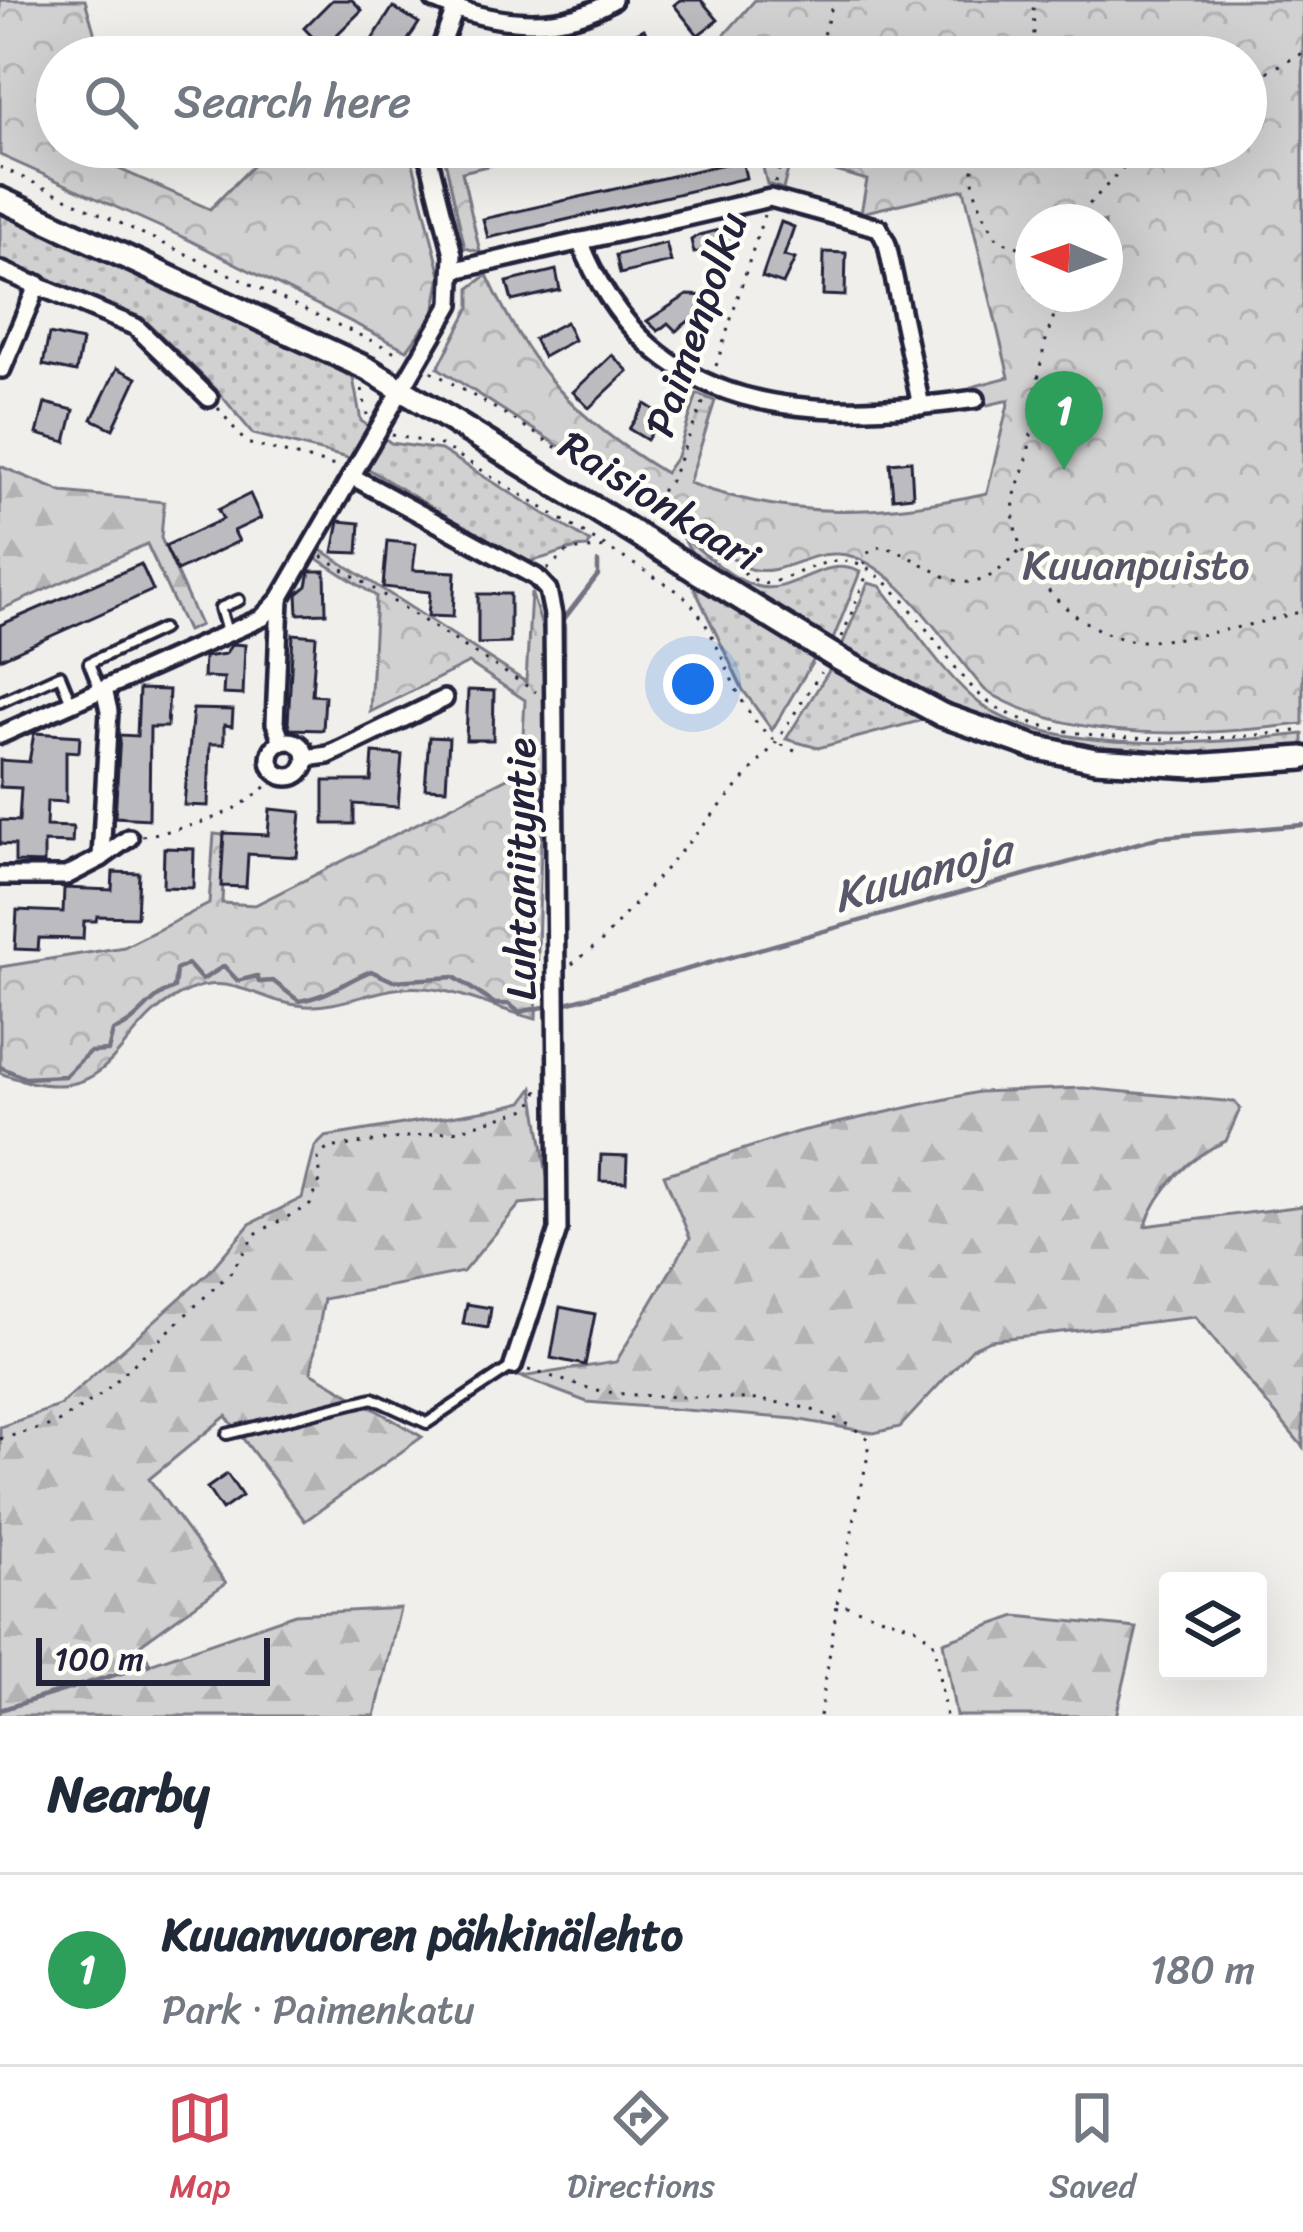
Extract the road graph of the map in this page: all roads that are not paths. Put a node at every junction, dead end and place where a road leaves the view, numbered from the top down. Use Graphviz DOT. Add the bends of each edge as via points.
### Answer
graph roads {
  1 [pos="434,0"];
  2 [pos="614,0"];
  3 [pos="454,9"];
  4 [pos="444,36"];
  5 [pos="431,168"];
  6 [pos="0,200"];
  7 [pos="580,241"];
  8 [pos="455,270"];
  9 [pos="0,271"];
  10 [pos="38,284"];
  11 [pos="2,369"];
  12 [pos="404,389"];
  13 [pos="209,398"];
  14 [pos="976,399"];
  15 [pos="921,406"];
  16 [pos="349,473"];
  17 [pos="280,599"];
  18 [pos="238,600"];
  19 [pos="162,629"];
  20 [pos="228,634"];
  21 [pos="102,690"];
  22 [pos="444,699"];
  23 [pos="0,702"];
  24 [pos="72,703"];
  25 [pos="0,734"];
  26 [pos="282,742"];
  27 [pos="306,758"];
  28 [pos="1303,758"];
  29 [pos="129,838"];
  30 [pos="101,858"];
  31 [pos="0,876"];
  32 [pos="513,1366"];
  33 [pos="227,1434"];
  1 -- 3 [label="street"];
  2 -- 3 [label="street" via="560,22"];
  3 -- 4 [label="street"];
  5 -- 8 [label="street"];
  6 -- 12 [label="main road, Raisionkaari"];
  7 -- 8 [label="street"];
  7 -- 15 [label="street" via="598,286 632,332 709,386 814,408"];
  7 -- 15 [label="street" via="770,198 879,228"];
  8 -- 12 [label="street" via="451,304"];
  9 -- 10 [label="street"];
  10 -- 11 [label="street"];
  10 -- 13 [label="street" via="136,327"];
  12 -- 16 [label="street"];
  12 -- 28 [label="main road, Raisionkaari" via="634,517 894,692 987,733 1147,765"];
  14 -- 15 [label="street"];
  16 -- 17 [label="street"];
  16 -- 32 [label="street, Luhtaniityntie" via="536,578 553,614 558,1230"];
  17 -- 20 [label="street"];
  17 -- 26 [label="street" via="275,723"];
  18 -- 20 [label="lane" via="220,608"];
  19 -- 21 [label="lane" via="89,663"];
  20 -- 21 [label="street"];
  21 -- 24 [label="street"];
  21 -- 30 [label="street" via="109,711"];
  22 -- 27 [label="street"];
  23 -- 24 [label="lane" via="60,675"];
  24 -- 25 [label="street"];
  26 -- 27 [label="street" via="298,744"];
  26 -- 27 [label="street" via="271,754 279,774 295,776"];
  29 -- 30 [label="street"];
  30 -- 31 [label="street" via="66,876"];
  32 -- 33 [label="lane" via="428,1423 374,1398"];
}
